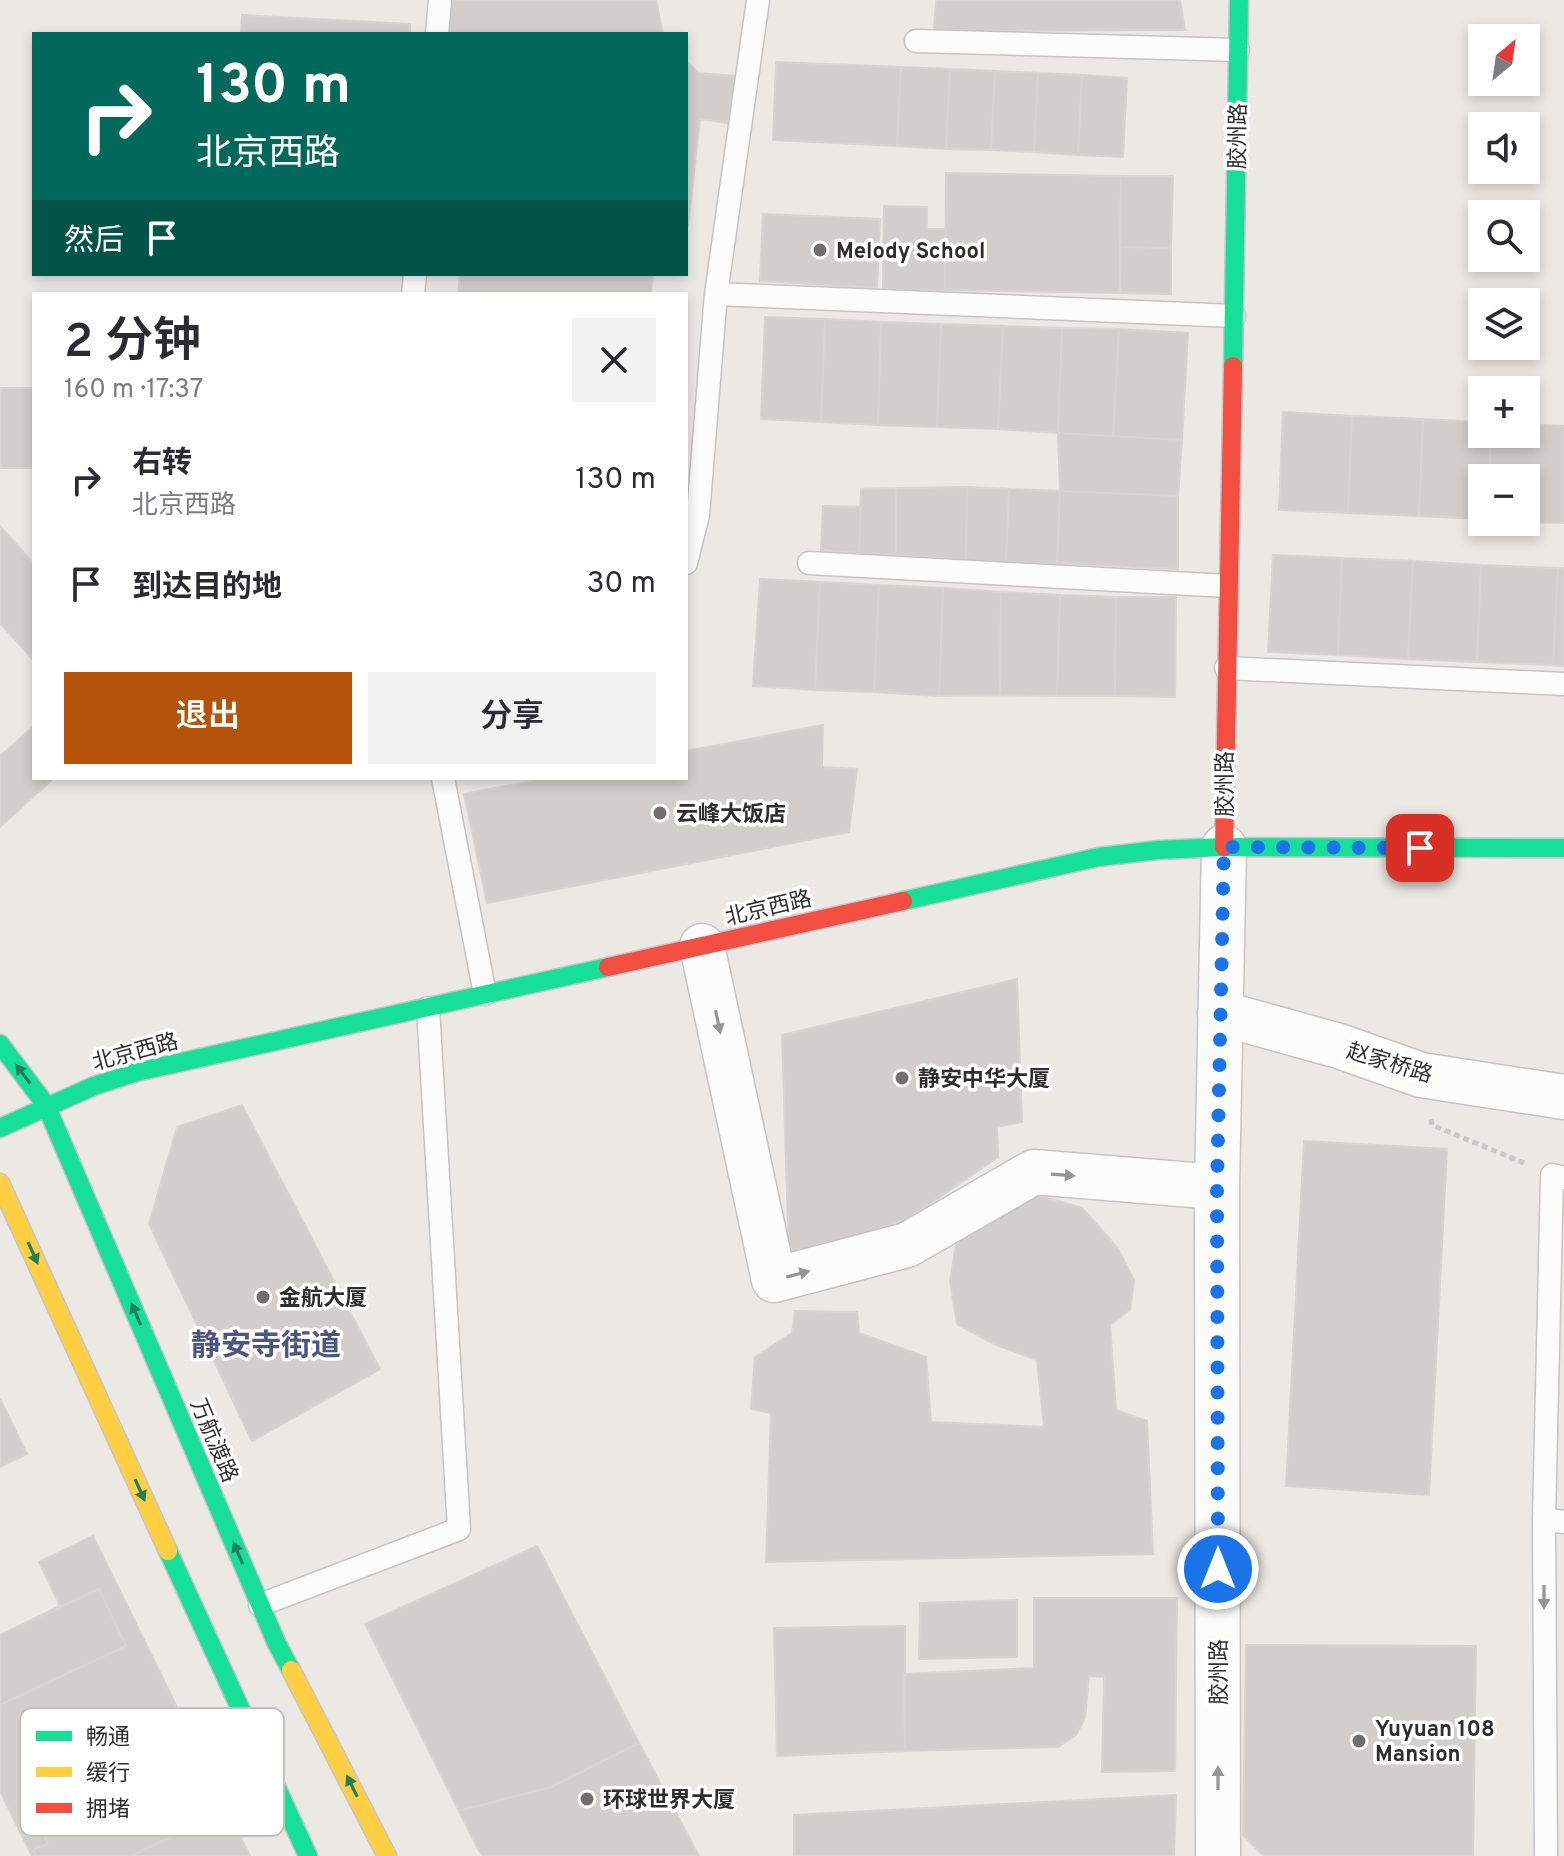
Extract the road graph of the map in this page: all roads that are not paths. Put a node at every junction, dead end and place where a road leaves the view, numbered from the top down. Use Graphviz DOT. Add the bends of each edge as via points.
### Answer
graph roads {
  1 [pos="440,0"];
  2 [pos="758,0"];
  3 [pos="1239,0"];
  4 [pos="437,32"];
  5 [pos="916,41"];
  6 [pos="1238,50"];
  7 [pos="716,294"];
  8 [pos="1234,316"];
  9 [pos="692,514"];
  10 [pos="688,547"];
  11 [pos="809,563"];
  12 [pos="1227,586"];
  13 [pos="1226,668"];
  14 [pos="1564,684"];
  15 [pos="443,780"];
  16 [pos="1224,847"];
  17 [pos="1564,848"];
  18 [pos="702,946"];
  19 [pos="485,994"];
  20 [pos="428,1008"];
  21 [pos="1220,1013"];
  22 [pos="0,1044"];
  23 [pos="1564,1097"];
  24 [pos="46,1105"];
  25 [pos="0,1128"];
  26 [pos="1558,1176"];
  27 [pos="0,1183"];
  28 [pos="1217,1187"];
  29 [pos="1554,1521"];
  30 [pos="260,1605"];
  31 [pos="240,1708"];
  32 [pos="284,1804"];
  33 [pos="308,1856"];
  34 [pos="387,1856"];
  35 [pos="1218,1856"];
  36 [pos="1546,1856"];
  1 -- 4 [label="lane"];
  2 -- 7 [label="lane"];
  3 -- 6 [label="main road, 胶州路"];
  5 -- 6 [label="lane"];
  6 -- 8 [label="main road, 胶州路"];
  7 -- 8 [label="lane"];
  7 -- 9 [label="lane"];
  8 -- 12 [label="main road, 胶州路"];
  9 -- 10 [label="lane"];
  11 -- 12 [label="lane"];
  12 -- 13 [label="main road, 胶州路"];
  13 -- 14 [label="lane"];
  13 -- 16 [label="main road, 胶州路"];
  15 -- 19 [label="lane"];
  16 -- 17 [label="main road, 北京西路"];
  16 -- 18 [label="main road, 北京西路" via="1099,857"];
  16 -- 21 [label="street, 胶州路"];
  18 -- 19 [label="main road, 北京西路"];
  18 -- 28 [label="street, one-way" via="774,1280 907,1245 1034,1172"];
  19 -- 20 [label="main road, 北京西路"];
  20 -- 24 [label="main road, 北京西路" via="137,1072"];
  20 -- 30 [label="lane" via="459,1529"];
  21 -- 23 [label="street, 赵家桥路" via="1421,1075"];
  21 -- 28 [label="street, 胶州路"];
  24 -- 22 [label="main road, 万航渡路, one-way"];
  24 -- 25 [label="main road, 北京西路"];
  30 -- 24 [label="main road, 万航渡路, one-way"];
  26 -- 29 [label="lane"];
  27 -- 31 [label="main road, one-way"];
  35 -- 28 [label="street, 胶州路, one-way"];
  29 -- 36 [label="lane, one-way"];
  34 -- 30 [label="main road, 万航渡路, one-way"];
  32 -- 33 [label="main road, one-way"];
}
